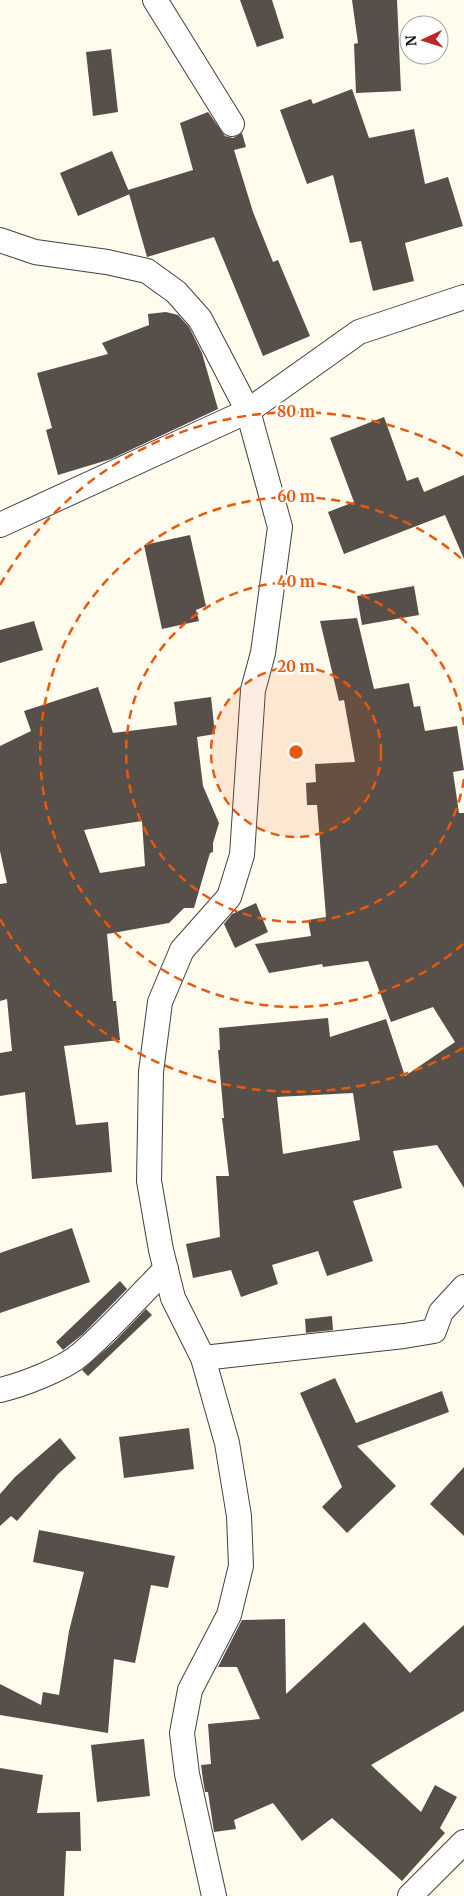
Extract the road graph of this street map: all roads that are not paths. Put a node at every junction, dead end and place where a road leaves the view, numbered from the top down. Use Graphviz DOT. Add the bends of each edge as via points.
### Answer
graph roads {
  1 [pos="155,0"];
  2 [pos="232,124"];
  3 [pos="0,240"];
  4 [pos="464,297"];
  5 [pos="248,411"];
  6 [pos="0,525"];
  7 [pos="166,1269"];
  8 [pos="464,1287"];
  9 [pos="203,1358"];
  10 [pos="0,1390"];
  11 [pos="464,1842"];
  12 [pos="214,1896"];
  13 [pos="410,1896"];
  1 -- 2 [label="street"];
  3 -- 5 [label="street" via="35,252 147,270 176,292 200,319"];
  4 -- 5 [label="street" via="359,332"];
  5 -- 6 [label="street"];
  5 -- 7 [label="street" via="280,527 264,653 253,690 242,855 229,897 182,950 160,1002 151,1072 149,1182"];
  7 -- 9 [label="street" via="174,1298"];
  7 -- 10 [label="street" via="80,1356 49,1373"];
  8 -- 9 [label="street" via="441,1312 434,1331"];
  9 -- 12 [label="street" via="227,1443 239,1516 241,1566 229,1615 190,1690 182,1733 187,1774"];
  11 -- 13 [label="street"];
}
